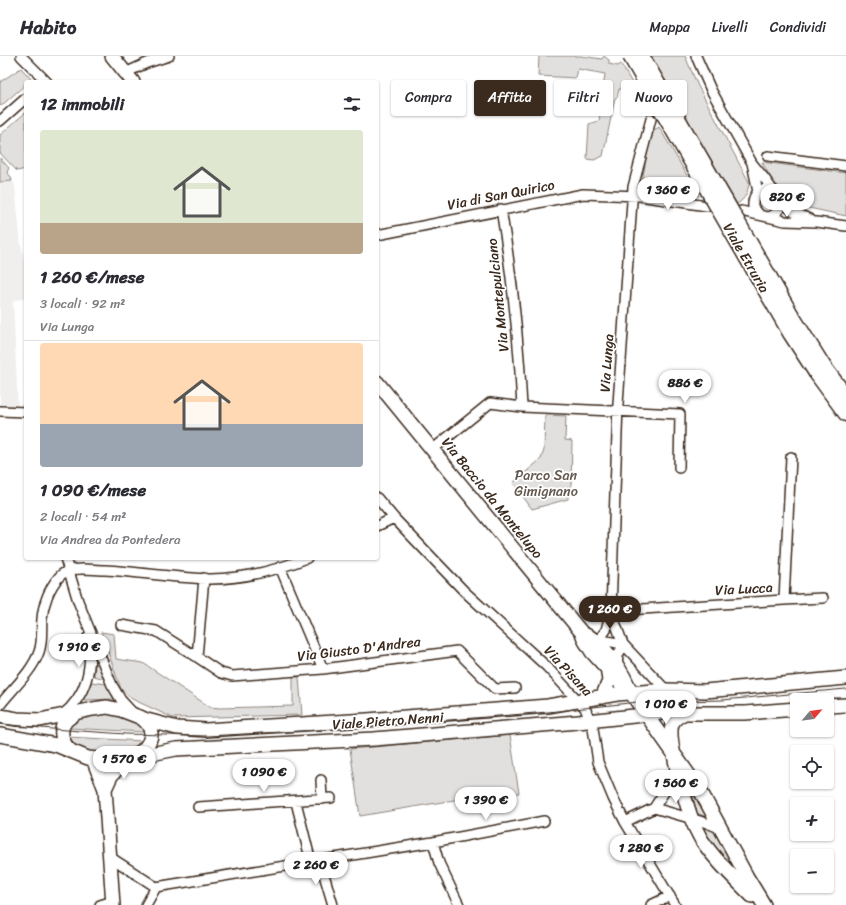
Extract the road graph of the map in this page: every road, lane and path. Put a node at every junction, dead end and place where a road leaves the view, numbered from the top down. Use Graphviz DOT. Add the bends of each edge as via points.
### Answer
graph roads {
  1 [pos="21,56"];
  2 [pos="112,56"];
  3 [pos="169,56"];
  4 [pos="630,56"];
  5 [pos="642,56"];
  6 [pos="696,56"];
  7 [pos="129,77"];
  8 [pos="44,80"];
  9 [pos="24,100"];
  10 [pos="651,119"];
  11 [pos="0,121"];
  12 [pos="768,156"];
  13 [pos="752,163"];
  14 [pos="846,166"];
  15 [pos="772,190"];
  16 [pos="758,192"];
  17 [pos="632,196"];
  18 [pos="781,201"];
  19 [pos="707,206"];
  20 [pos="501,209"];
  21 [pos="769,217"];
  22 [pos="816,222"];
  23 [pos="846,226"];
  24 [pos="379,235"];
  25 [pos="820,370"];
  26 [pos="379,384"];
  27 [pos="846,396"];
  28 [pos="522,407"];
  29 [pos="0,411"];
  30 [pos="618,411"];
  31 [pos="24,412"];
  32 [pos="846,414"];
  33 [pos="432,450"];
  34 [pos="792,457"];
  35 [pos="679,468"];
  36 [pos="379,500"];
  37 [pos="394,518"];
  38 [pos="379,525"];
  39 [pos="65,560"];
  40 [pos="301,560"];
  41 [pos="280,567"];
  42 [pos="68,570"];
  43 [pos="204,578"];
  44 [pos="824,598"];
  45 [pos="784,600"];
  46 [pos="611,611"];
  47 [pos="85,620"];
  48 [pos="121,625"];
  49 [pos="591,637"];
  50 [pos="623,644"];
  51 [pos="197,657"];
  52 [pos="612,666"];
  53 [pos="323,669"];
  54 [pos="846,678"];
  55 [pos="515,688"];
  56 [pos="666,690"];
  57 [pos="631,692"];
  58 [pos="602,697"];
  59 [pos="579,701"];
  60 [pos="846,704"];
  61 [pos="0,705"];
  62 [pos="834,705"];
  63 [pos="790,710"];
  64 [pos="77,712"];
  65 [pos="685,713"];
  66 [pos="646,714"];
  67 [pos="0,716"];
  68 [pos="62,716"];
  69 [pos="137,716"];
  70 [pos="591,720"];
  71 [pos="0,735"];
  72 [pos="70,749"];
  73 [pos="129,758"];
  74 [pos="93,759"];
  75 [pos="675,759"];
  76 [pos="321,780"];
  77 [pos="105,789"];
  78 [pos="296,802"];
  79 [pos="198,807"];
  80 [pos="654,808"];
  81 [pos="691,819"];
  82 [pos="544,821"];
  83 [pos="625,822"];
  84 [pos="722,829"];
  85 [pos="433,842"];
  86 [pos="110,857"];
  87 [pos="315,861"];
  88 [pos="156,887"];
  89 [pos="670,896"];
  90 [pos="113,903"];
  91 [pos="100,905"];
  92 [pos="146,905"];
  93 [pos="333,905"];
  94 [pos="459,905"];
  95 [pos="651,905"];
  96 [pos="675,905"];
  97 [pos="763,905"];
  1 -- 8 [label="street"];
  2 -- 7 [label="main road"];
  3 -- 7 [label="street" via="147,63"];
  4 -- 25 [label="main road, Viale Etruria, bridge" via="790,333"];
  5 -- 25 [label="main road, Viale Etruria, bridge"];
  6 -- 13 [label="street" via="711,90"];
  9 -- 11 [label="street"];
  10 -- 17 [label="street, Via Lunga"];
  12 -- 14 [label="street"];
  13 -- 15 [label="street"];
  13 -- 16 [label="street"];
  15 -- 16 [label="street" via="763,189"];
  15 -- 18 [label="street" via="778,194"];
  16 -- 21 [label="street" via="754,196 753,204 741,211"];
  17 -- 19 [label="street, Via di San Quirico"];
  17 -- 20 [label="street, Via di San Quirico" via="583,194"];
  17 -- 30 [label="street, Via Lunga"];
  18 -- 21 [label="street" via="778,212"];
  18 -- 22 [label="street" via="794,212"];
  20 -- 24 [label="street, Via di San Quirico"];
  20 -- 28 [label="street, Via Montepulciano" via="512,274"];
  21 -- 22 [label="street" via="785,221"];
  22 -- 23 [label="street"];
  25 -- 27 [label="main road, Viale Etruria"];
  25 -- 32 [label="main road, Viale Etruria"];
  26 -- 33 [label="main road, Via Baccio da Montelupo"];
  28 -- 30 [label="street"];
  28 -- 33 [label="street" via="490,403"];
  29 -- 31 [label="street"];
  30 -- 35 [label="street" via="680,414"];
  30 -- 46 [label="street, Via Lunga"];
  33 -- 49 [label="main road, Via Baccio da Montelupo"];
  34 -- 45 [label="street, Via Lucca"];
  36 -- 37 [label="street, Via Pisana"];
  37 -- 38 [label="street"];
  37 -- 59 [label="street, Via Pisana" via="464,591 536,657"];
  39 -- 42 [label="street"];
  40 -- 41 [label="street"];
  41 -- 43 [label="street" via="250,575"];
  41 -- 53 [label="street"];
  42 -- 43 [label="street" via="123,571"];
  42 -- 47 [label="street"];
  42 -- 61 [label="street" via="58,577 47,598 38,656 29,671"];
  43 -- 51 [label="street"];
  44 -- 45 [label="street"];
  45 -- 46 [label="street, Via Lucca"];
  46 -- 49 [label="street, Via Lunga" via="606,630"];
  46 -- 50 [label="street, Via Lunga"];
  47 -- 68 [label="street" via="91,653 87,678 79,696"];
  47 -- 69 [label="street" via="114,689"];
  48 -- 51 [label="street, Via Giusto D'Andrea" via="156,631"];
  49 -- 50 [label="street"];
  49 -- 52 [label="main road, Via Baccio da Montelupo" via="590,649"];
  50 -- 52 [label="street"];
  50 -- 56 [label="street"];
  51 -- 53 [label="street, Via Giusto D'Andrea" via="221,674 232,676"];
  52 -- 57 [label="main road, Via Baccio da Montelupo" via="624,687"];
  52 -- 58 [label="main road"];
  53 -- 55 [label="street, Via Giusto D'Andrea" via="457,651 495,689"];
  54 -- 56 [label="main road, Viale Pietro Nenni" via="705,691"];
  56 -- 57 [label="main road, Viale Pietro Nenni"];
  57 -- 58 [label="main road, Viale Pietro Nenni"];
  57 -- 66 [label="main road, Via Baccio da Montelupo"];
  58 -- 59 [label="main road, Viale Pietro Nenni"];
  59 -- 69 [label="main road, Viale Pietro Nenni" via="548,706 206,730 177,728"];
  59 -- 70 [label="street, Via Pisana"];
  60 -- 62 [label="main road"];
  63 -- 65 [label="main road, Viale Pietro Nenni"];
  64 -- 68 [label="main road, Viale Pietro Nenni"];
  64 -- 69 [label="main road, Viale Pietro Nenni" via="107,707"];
  64 -- 72 [label="main road" via="63,726 63,740"];
  65 -- 66 [label="main road, Viale Pietro Nenni"];
  65 -- 75 [label="main road" via="672,724 671,737"];
  66 -- 70 [label="main road, Viale Pietro Nenni"];
  66 -- 75 [label="main road, Via Baccio da Montelupo"];
  67 -- 68 [label="main road, Viale Pietro Nenni" via="34,721"];
  69 -- 73 [label="main road" via="150,726 150,740 145,749"];
  70 -- 73 [label="main road, Viale Pietro Nenni" via="374,739 176,749"];
  70 -- 83 [label="street, Via Pisana" via="598,762"];
  71 -- 72 [label="main road, Viale Pietro Nenni"];
  72 -- 74 [label="main road, Viale Pietro Nenni"];
  73 -- 74 [label="main road, Viale Pietro Nenni" via="112,761"];
  73 -- 77 [label="main road" via="111,776"];
  74 -- 77 [label="main road"];
  75 -- 80 [label="street" via="670,783"];
  75 -- 81 [label="main road"];
  75 -- 84 [label="main road, Via Baccio da Montelupo" via="701,792"];
  76 -- 78 [label="street" via="327,799"];
  77 -- 86 [label="main road"];
  78 -- 79 [label="street"];
  78 -- 87 [label="street"];
  80 -- 81 [label="street"];
  80 -- 83 [label="street"];
  81 -- 84 [label="street"];
  81 -- 97 [label="main road" via="713,854"];
  82 -- 85 [label="street"];
  83 -- 89 [label="street, Via Pisana"];
  84 -- 97 [label="main road, Via Baccio da Montelupo"];
  85 -- 87 [label="street"];
  85 -- 94 [label="street" via="439,863"];
  86 -- 88 [label="street"];
  86 -- 90 [label="main road"];
  87 -- 88 [label="street"];
  87 -- 93 [label="street"];
  88 -- 92 [label="street"];
  89 -- 95 [label="street"];
  89 -- 96 [label="street, Via Pisana"];
  90 -- 91 [label="street"];
}
